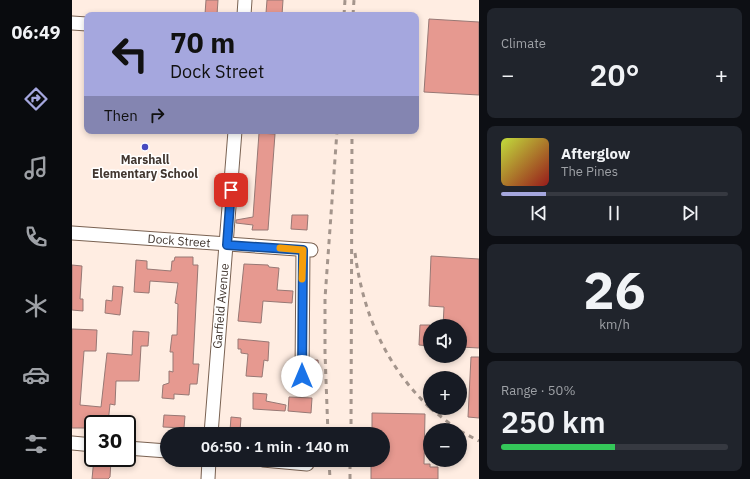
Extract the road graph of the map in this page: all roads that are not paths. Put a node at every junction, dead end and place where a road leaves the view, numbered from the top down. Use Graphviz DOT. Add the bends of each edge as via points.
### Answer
graph roads {
  1 [pos="245,0"];
  2 [pos="244,12"];
  3 [pos="72,23"];
  4 [pos="84,24"];
  5 [pos="235,134"];
  6 [pos="72,233"];
  7 [pos="227,245"];
  8 [pos="302,376"];
  9 [pos="212,427"];
  10 [pos="72,443"];
  11 [pos="84,444"];
  12 [pos="136,449"];
  13 [pos="160,450"];
  14 [pos="209,467"];
  15 [pos="208,479"];
  1 -- 2 [label="street"];
  3 -- 4 [label="street"];
  5 -- 7 [label="street, Garfield Avenue"];
  6 -- 7 [label="street, Dock Street"];
  7 -- 8 [label="street, Dock Street" via="307,250"];
  7 -- 9 [label="street, Garfield Avenue"];
  10 -- 11 [label="street"];
  12 -- 13 [label="street"];
  14 -- 15 [label="street"];
}
